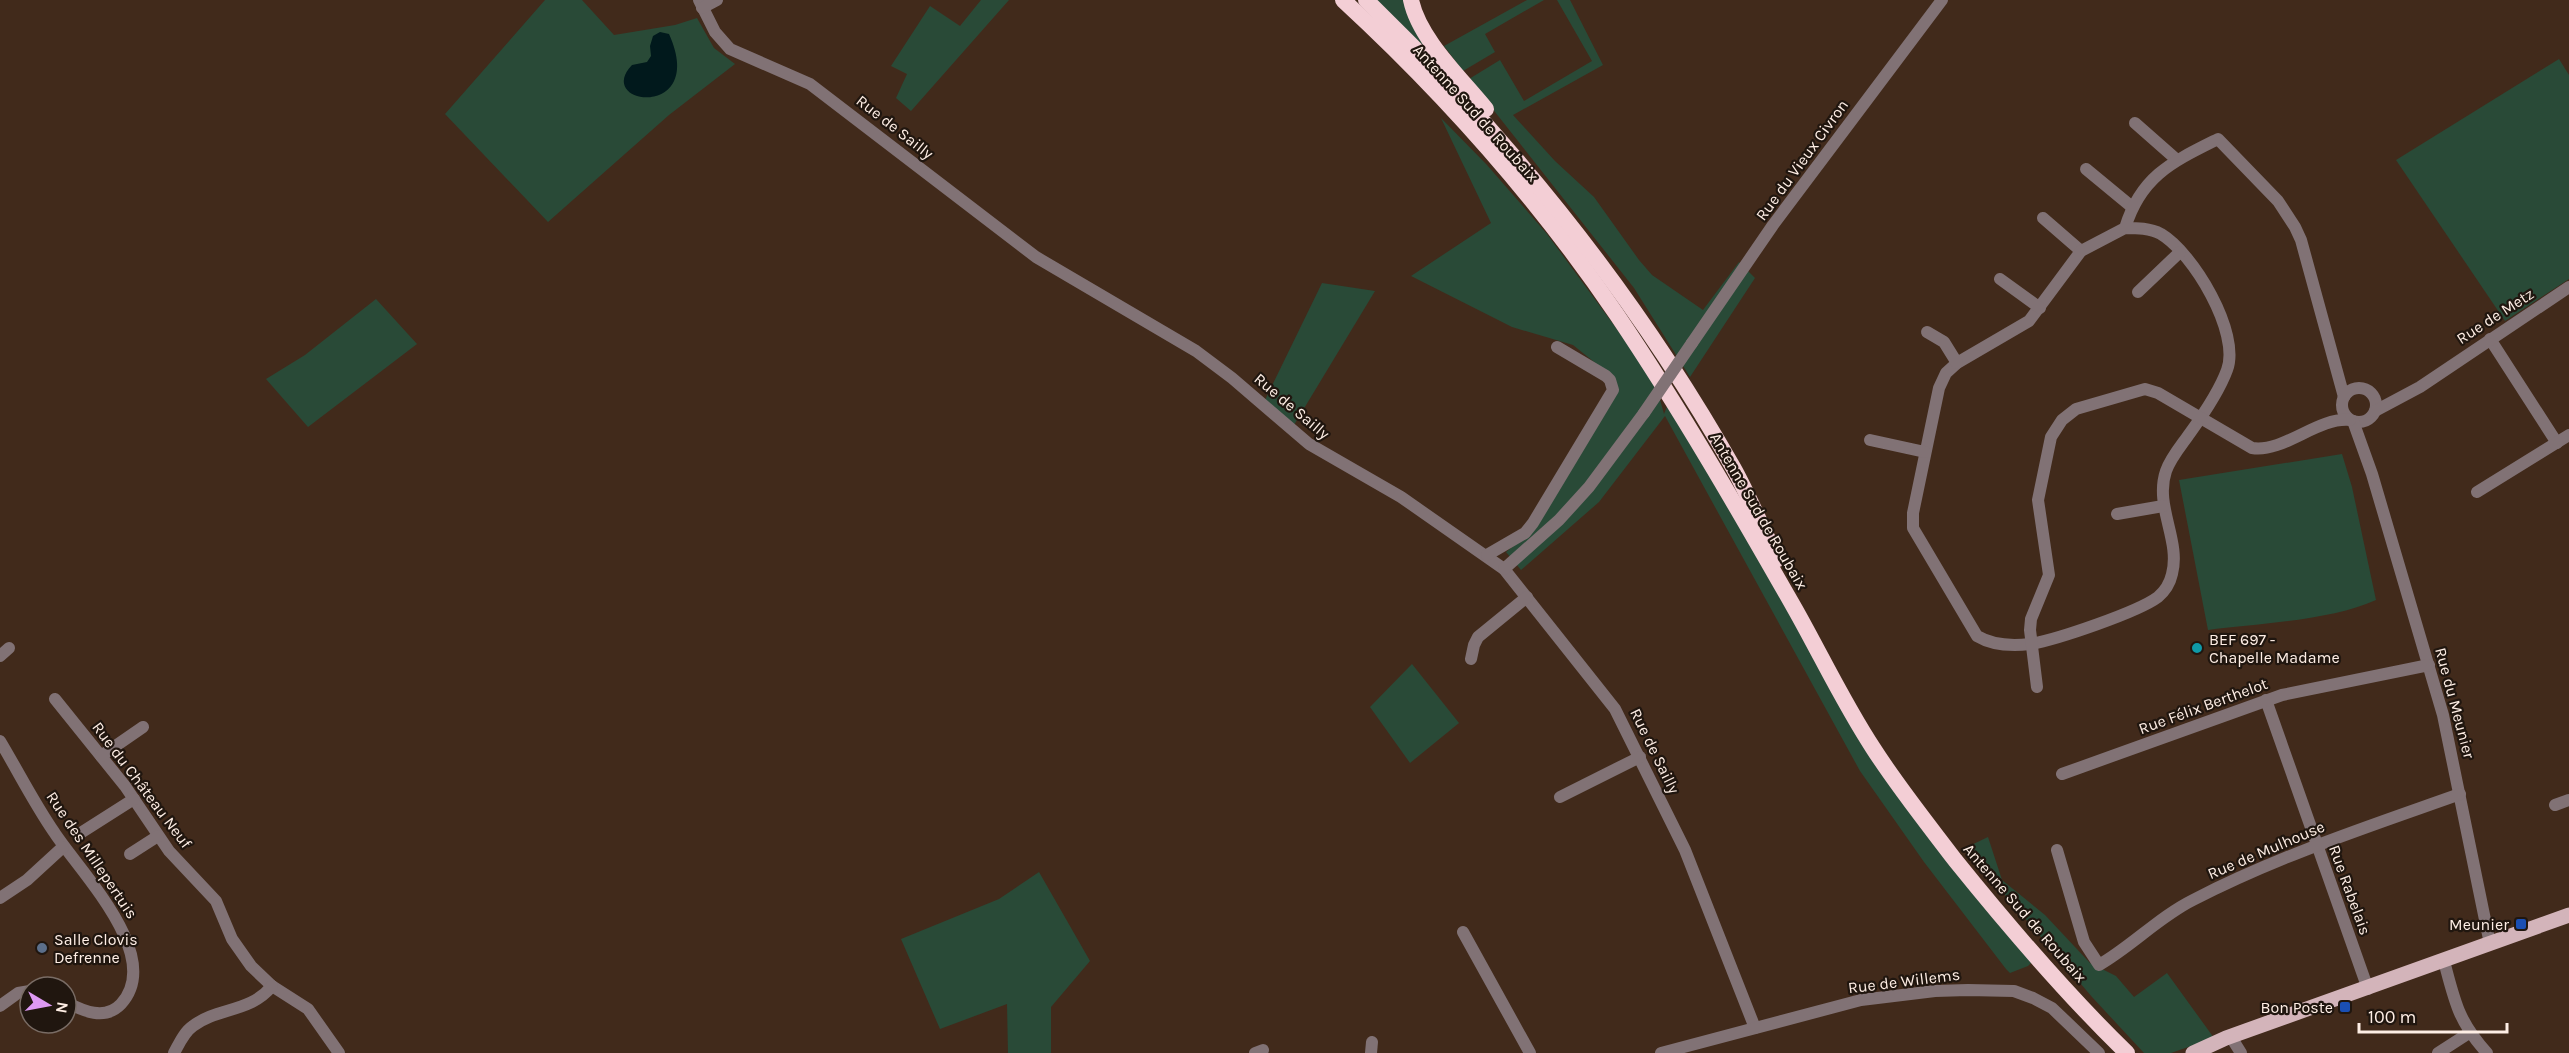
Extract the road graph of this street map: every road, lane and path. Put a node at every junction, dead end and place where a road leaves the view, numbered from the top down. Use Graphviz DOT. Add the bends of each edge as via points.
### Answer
graph roads {
  1 [pos="717,0"];
  2 [pos="1343,0"];
  3 [pos="1366,0"];
  4 [pos="1411,0"];
  5 [pos="1942,0"];
  6 [pos="700,4"];
  7 [pos="2135,123"];
  8 [pos="2177,160"];
  9 [pos="2086,169"];
  10 [pos="1531,177"];
  11 [pos="2132,207"];
  12 [pos="2043,218"];
  13 [pos="2126,228"];
  14 [pos="2082,251"];
  15 [pos="2180,252"];
  16 [pos="2000,279"];
  17 [pos="2569,287"];
  18 [pos="2138,292"];
  19 [pos="2040,308"];
  20 [pos="1927,332"];
  21 [pos="2490,339"];
  22 [pos="2330,344"];
  23 [pos="1557,347"];
  24 [pos="1957,363"];
  25 [pos="2439,373"];
  26 [pos="2367,390"];
  27 [pos="2343,398"];
  28 [pos="2373,414"];
  29 [pos="2199,418"];
  30 [pos="2352,420"];
  31 [pos="2569,435"];
  32 [pos="2289,438"];
  33 [pos="1870,440"];
  34 [pos="2557,443"];
  35 [pos="1926,452"];
  36 [pos="2372,474"];
  37 [pos="2477,492"];
  38 [pos="2163,506"];
  39 [pos="2117,514"];
  40 [pos="1487,555"];
  41 [pos="1504,569"];
  42 [pos="1527,597"];
  43 [pos="2030,644"];
  44 [pos="1471,659"];
  45 [pos="2429,665"];
  46 [pos="2037,687"];
  47 [pos="55,699"];
  48 [pos="2266,700"];
  49 [pos="143,727"];
  50 [pos="0,741"];
  51 [pos="101,756"];
  52 [pos="1640,757"];
  53 [pos="2062,774"];
  54 [pos="2460,794"];
  55 [pos="1560,797"];
  56 [pos="134,799"];
  57 [pos="2569,800"];
  58 [pos="2555,805"];
  59 [pos="79,834"];
  60 [pos="158,836"];
  61 [pos="2316,845"];
  62 [pos="63,847"];
  63 [pos="2057,850"];
  64 [pos="130,854"];
  65 [pos="0,898"];
  66 [pos="2569,915"];
  67 [pos="1463,932"];
  68 [pos="2490,944"];
  69 [pos="2444,961"];
  70 [pos="272,986"];
  71 [pos="2368,989"];
  72 [pos="18,993"];
  73 [pos="0,1006"];
  74 [pos="78,1006"];
  75 [pos="1755,1028"];
  76 [pos="2469,1034"];
  77 [pos="2235,1042"];
  78 [pos="174,1053"];
  79 [pos="339,1053"];
  80 [pos="1530,1053"];
  81 [pos="1661,1053"];
  82 [pos="2099,1053"];
  83 [pos="2127,1053"];
  84 [pos="2137,1053"];
  85 [pos="2193,1053"];
  86 [pos="2223,1053"];
  87 [pos="2438,1053"];
  88 [pos="2487,1053"];
  1 -- 6 [label="street"];
  2 -- 83 [label="highway, Antenne Sud de Roubaix" via="1478,138 1583,268 1691,429 1889,772 2002,919"];
  3 -- 10 [label="highway, Antenne Sud de Roubaix" via="1441,76"];
  4 -- 10 [label="highway" via="1424,33 1513,143"];
  5 -- 41 [label="street, Rue du Vieux Civron, bridge" via="1800,189 1589,488"];
  6 -- 40 [label="street, Rue de Sailly" via="715,32 730,49 810,84 1036,257 1196,351 1309,444 1401,496"];
  7 -- 8 [label="street"];
  8 -- 11 [label="street" via="2155,176"];
  8 -- 22 [label="street" via="2218,139 2271,193 2295,227"];
  9 -- 11 [label="street"];
  10 -- 84 [label="highway, Antenne Sud de Roubaix" via="1625,299 1699,411 1735,472 1842,680 1908,785 2008,915"];
  11 -- 13 [label="street"];
  12 -- 14 [label="street"];
  13 -- 14 [label="street"];
  13 -- 15 [label="street" via="2163,235"];
  14 -- 19 [label="street"];
  15 -- 18 [label="street"];
  15 -- 29 [label="street" via="2210,291 2229,352 2227,370"];
  16 -- 19 [label="street"];
  17 -- 21 [label="street, Rue de Metz"];
  19 -- 24 [label="street" via="2023,325"];
  20 -- 24 [label="street" via="1944,342"];
  21 -- 25 [label="street, Rue de Metz"];
  21 -- 34 [label="street"];
  22 -- 26 [label="street" via="2350,378"];
  22 -- 27 [label="street"];
  23 -- 40 [label="street" via="1606,376 1613,390 1533,523"];
  24 -- 35 [label="street" via="1939,388"];
  25 -- 26 [label="street, Rue de Metz" via="2391,394"];
  25 -- 28 [label="street, Rue de Metz"];
  26 -- 27 [label="street" via="2354,388"];
  26 -- 28 [label="street" via="2375,401"];
  27 -- 30 [label="street" via="2342,410"];
  27 -- 32 [label="street" via="2332,412"];
  28 -- 30 [label="street" via="2363,421"];
  28 -- 36 [label="street, Rue du Meunier" via="2365,437"];
  29 -- 32 [label="street" via="2252,448 2269,447"];
  29 -- 38 [label="street" via="2168,465"];
  29 -- 43 [label="street" via="2145,389 2076,409 2055,428 2037,500 2049,574 2031,620"];
  30 -- 32 [label="street" via="2336,420"];
  30 -- 36 [label="street, Rue du Meunier"];
  31 -- 34 [label="street"];
  33 -- 35 [label="street"];
  34 -- 37 [label="street"];
  35 -- 43 [label="street" via="1913,513 1915,534 1977,636 1992,643"];
  36 -- 45 [label="street, Rue du Meunier"];
  38 -- 39 [label="street"];
  38 -- 43 [label="street" via="2173,568 2162,593 2114,617"];
  40 -- 41 [label="street, Rue de Sailly"];
  41 -- 42 [label="street, Rue de Sailly"];
  42 -- 44 [label="street" via="1478,637"];
  42 -- 52 [label="street, Rue de Sailly" via="1610,700"];
  43 -- 46 [label="street"];
  45 -- 48 [label="street, Rue Félix Berthelot"];
  45 -- 54 [label="street, Rue du Meunier"];
  47 -- 51 [label="street, Rue du Château Neuf"];
  48 -- 53 [label="street, Rue Félix Berthelot"];
  48 -- 61 [label="street, Rue Rabelais"];
  49 -- 51 [label="street"];
  50 -- 62 [label="street, Rue des Millepertuis"];
  51 -- 56 [label="street, Rue du Château Neuf"];
  52 -- 55 [label="street"];
  52 -- 75 [label="street, Rue de Sailly" via="1692,868"];
  54 -- 61 [label="street, Rue de Mulhouse"];
  54 -- 68 [label="street, Rue du Meunier"];
  56 -- 59 [label="street"];
  56 -- 60 [label="street, Rue du Château Neuf"];
  57 -- 58 [label="street"];
  60 -- 64 [label="street"];
  60 -- 70 [label="street, Rue du Château Neuf" via="216,901 239,949"];
  61 -- 63 [label="street, Rue de Mulhouse" via="2192,901 2099,964 2084,942"];
  61 -- 71 [label="street, Rue Rabelais"];
  62 -- 65 [label="street"];
  62 -- 74 [label="street, Rue des Millepertuis" via="121,926 132,963 132,980 122,1003 113,1010 96,1013"];
  66 -- 68 [label="main road"];
  67 -- 80 [label="street"];
  68 -- 69 [label="main road"];
  69 -- 71 [label="main road"];
  69 -- 76 [label="street" via="2457,1010"];
  70 -- 78 [label="street" via="254,1002 193,1026"];
  70 -- 79 [label="street, Rue du Château Neuf" via="308,1009"];
  71 -- 77 [label="main road"];
  72 -- 73 [label="street"];
  75 -- 81 [label="street, Rue de Willems"];
  75 -- 82 [label="street, Rue de Willems" via="1874,998 1953,990 2007,991 2024,993 2052,1008"];
  76 -- 87 [label="street"];
  76 -- 88 [label="street"];
  77 -- 85 [label="main road"];
  77 -- 86 [label="main road"];
}
